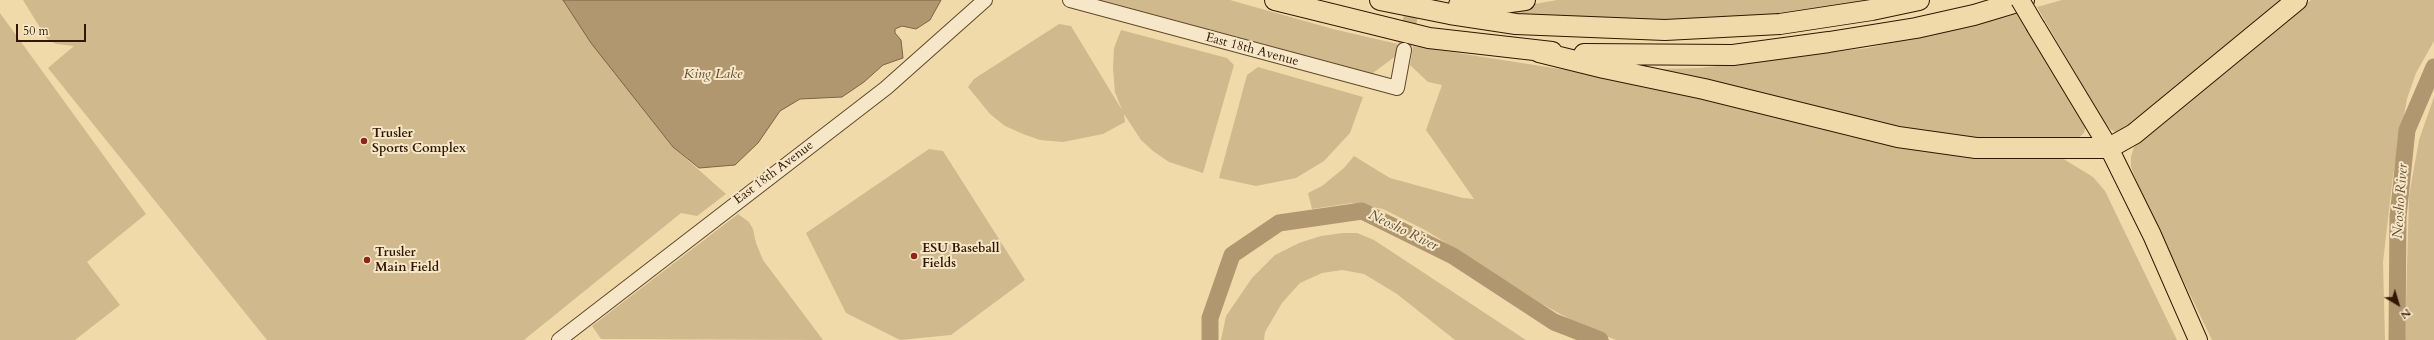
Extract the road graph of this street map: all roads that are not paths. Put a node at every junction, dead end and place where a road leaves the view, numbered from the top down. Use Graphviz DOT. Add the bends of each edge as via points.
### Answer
graph roads {
  1 [pos="985,0"];
  2 [pos="1070,0"];
  3 [pos="1275,0"];
  4 [pos="1381,0"];
  5 [pos="1525,0"];
  6 [pos="1919,0"];
  7 [pos="2020,0"];
  8 [pos="2024,0"];
  9 [pos="2297,0"];
  10 [pos="1404,50"];
  11 [pos="1539,52"];
  12 [pos="2109,148"];
  13 [pos="559,340"];
  14 [pos="2198,340"];
  1 -- 13 [label="street, East 18th Avenue" via="886,88"];
  2 -- 10 [label="street, East 18th Avenue" via="1397,88"];
  3 -- 11 [label="highway" via="1429,38"];
  4 -- 5 [label="highway" via="1481,6"];
  4 -- 6 [label="highway" via="1516,24 1665,30 1780,24"];
  7 -- 12 [label="main road, bridge"];
  8 -- 11 [label="highway" via="1916,28 1733,55 1609,56"];
  9 -- 12 [label="highway" via="2134,134"];
  11 -- 12 [label="highway" via="1704,89 1898,138 1976,148"];
  12 -- 14 [label="main road" via="2152,235"];
}
